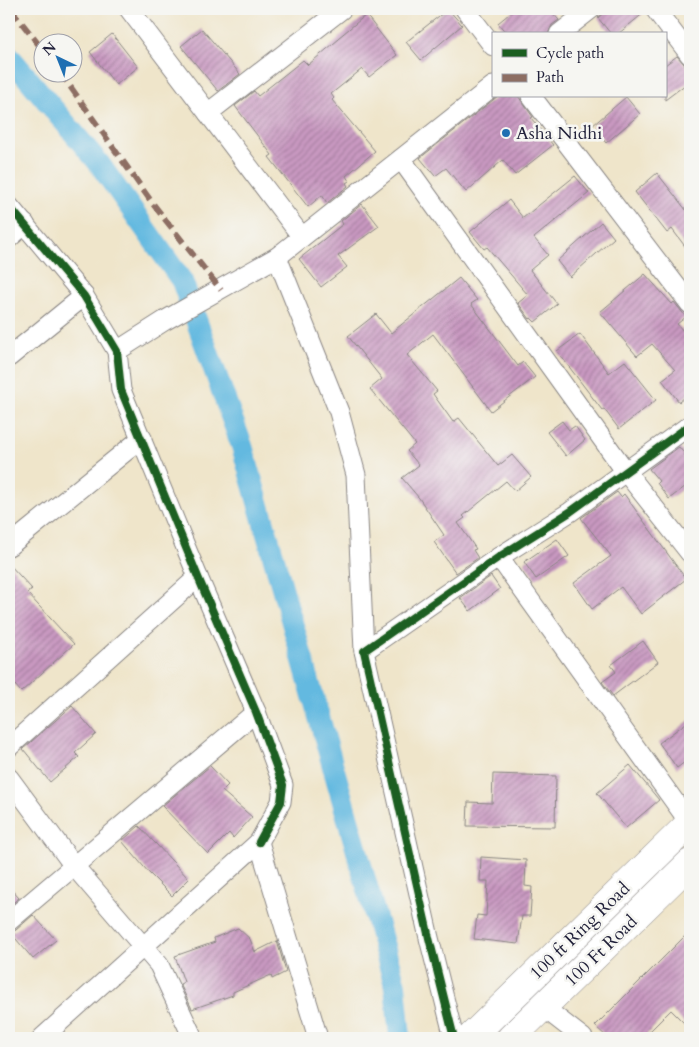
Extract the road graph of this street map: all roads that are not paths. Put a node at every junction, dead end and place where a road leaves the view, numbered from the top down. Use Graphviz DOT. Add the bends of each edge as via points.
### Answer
graph roads {
  1 [pos="128,9"];
  2 [pos="342,9"];
  3 [pos="465,9"];
  4 [pos="590,9"];
  5 [pos="655,9"];
  6 [pos="561,32"];
  7 [pos="492,45"];
  8 [pos="690,55"];
  9 [pos="492,87"];
  10 [pos="534,98"];
  11 [pos="208,112"];
  12 [pos="401,159"];
  13 [pos="9,206"];
  14 [pos="25,224"];
  15 [pos="302,237"];
  16 [pos="9,238"];
  17 [pos="277,257"];
  18 [pos="84,296"];
  19 [pos="690,304"];
  20 [pos="117,351"];
  21 [pos="9,357"];
  22 [pos="690,425"];
  23 [pos="142,438"];
  24 [pos="626,472"];
  25 [pos="9,546"];
  26 [pos="690,553"];
  27 [pos="500,557"];
  28 [pos="198,577"];
  29 [pos="364,651"];
  30 [pos="256,712"];
  31 [pos="9,747"];
  32 [pos="9,778"];
  33 [pos="689,824"];
  34 [pos="259,842"];
  35 [pos="690,863"];
  36 [pos="74,866"];
  37 [pos="9,921"];
  38 [pos="144,947"];
  39 [pos="543,1007"];
  40 [pos="42,1038"];
  41 [pos="193,1038"];
  42 [pos="318,1038"];
  43 [pos="454,1038"];
  44 [pos="470,1038"];
  45 [pos="511,1038"];
  46 [pos="583,1038"];
  1 -- 11 [label="street"];
  2 -- 11 [label="street"];
  3 -- 7 [label="street"];
  4 -- 6 [label="street"];
  5 -- 8 [label="street"];
  9 -- 12 [label="street"];
  10 -- 19 [label="street"];
  11 -- 15 [label="street"];
  12 -- 15 [label="street"];
  12 -- 24 [label="street"];
  13 -- 14 [label="street"];
  14 -- 16 [label="street"];
  14 -- 18 [label="street"];
  15 -- 17 [label="street"];
  17 -- 20 [label="street"];
  17 -- 29 [label="street" via="340,412 356,475"];
  18 -- 20 [label="street"];
  18 -- 21 [label="street"];
  20 -- 23 [label="street" via="121,390"];
  22 -- 24 [label="street"];
  23 -- 25 [label="street"];
  23 -- 28 [label="street"];
  24 -- 26 [label="street"];
  24 -- 27 [label="street"];
  27 -- 29 [label="street"];
  27 -- 33 [label="street"];
  28 -- 30 [label="street"];
  28 -- 31 [label="street"];
  29 -- 43 [label="street"];
  30 -- 34 [label="street" via="283,785 280,802"];
  30 -- 36 [label="street"];
  32 -- 36 [label="street"];
  33 -- 44 [label="main road, 100 ft Ring Road"];
  34 -- 38 [label="street"];
  34 -- 42 [label="street"];
  35 -- 39 [label="main road, 100 Ft Road"];
  36 -- 37 [label="street"];
  36 -- 38 [label="street"];
  38 -- 40 [label="street"];
  38 -- 41 [label="street" via="159,965"];
  39 -- 45 [label="main road, 100 Ft Road"];
  39 -- 46 [label="street"];
}
